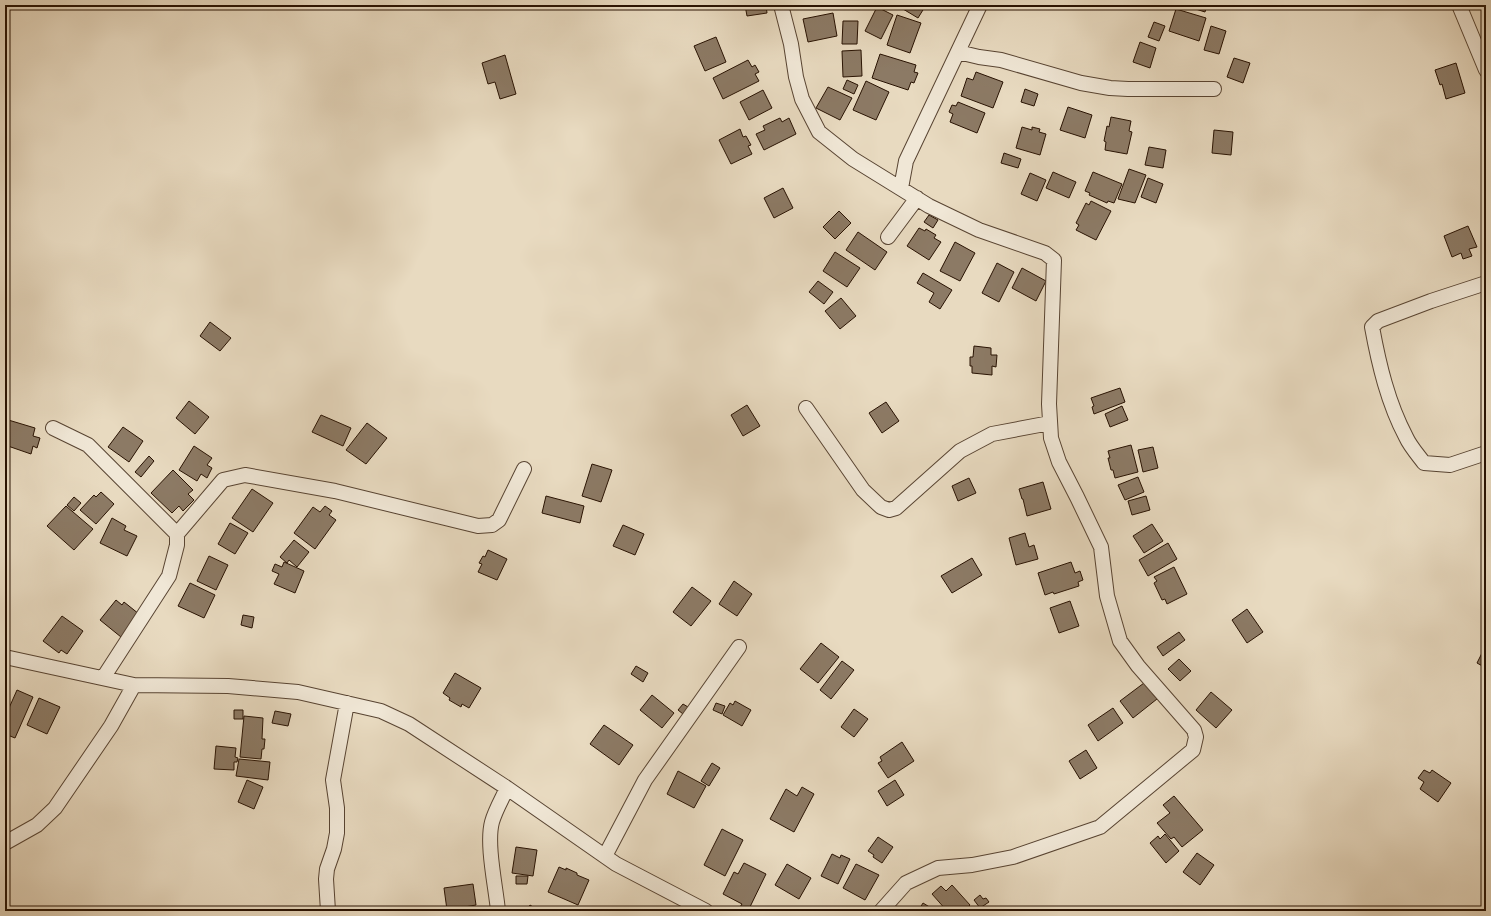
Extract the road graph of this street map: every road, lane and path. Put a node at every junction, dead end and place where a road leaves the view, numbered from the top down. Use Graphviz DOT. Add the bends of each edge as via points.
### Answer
graph roads {
  1 [pos="781,5"];
  2 [pos="980,5"];
  3 [pos="1459,5"];
  4 [pos="958,52"];
  5 [pos="1486,70"];
  6 [pos="1214,89"];
  7 [pos="901,188"];
  8 [pos="917,198"];
  9 [pos="888,237"];
  10 [pos="1486,283"];
  11 [pos="806,408"];
  12 [pos="1050,423"];
  13 [pos="54,428"];
  14 [pos="1486,453"];
  15 [pos="524,469"];
  16 [pos="177,534"];
  17 [pos="739,647"];
  18 [pos="5,657"];
  19 [pos="103,678"];
  20 [pos="134,685"];
  21 [pos="347,703"];
  22 [pos="507,788"];
  23 [pos="5,844"];
  24 [pos="605,856"];
  25 [pos="328,911"];
  26 [pos="498,911"];
  27 [pos="706,911"];
  28 [pos="881,911"];
  1 -- 7 [label="street" via="802,99 819,132 853,159"];
  2 -- 4 [label="street"];
  3 -- 5 [label="street"];
  4 -- 6 [label="street" via="1001,60 1081,83 1110,88"];
  4 -- 7 [label="street" via="906,161"];
  7 -- 8 [label="street"];
  8 -- 9 [label="street"];
  8 -- 12 [label="street" via="979,230 1045,253 1054,260"];
  10 -- 14 [label="street" via="1378,321 1372,327 1386,390 1406,438 1424,463 1450,465"];
  11 -- 12 [label="street" via="863,490 881,507 889,510 896,508 960,451 992,434"];
  12 -- 28 [label="street" via="1051,438 1059,462 1101,547 1107,596 1120,641 1138,666 1194,730 1196,738 1193,750 1100,827 1013,857 938,868 906,883"];
  13 -- 16 [label="street" via="88,445"];
  15 -- 16 [label="street" via="499,520 492,525 478,526 335,491 244,475 224,480"];
  16 -- 19 [label="street" via="178,545 169,576"];
  17 -- 24 [label="street" via="645,780"];
  18 -- 19 [label="street"];
  19 -- 20 [label="street"];
  20 -- 21 [label="street" via="228,686 283,690"];
  20 -- 23 [label="street" via="111,726 55,808 37,825"];
  21 -- 22 [label="street" via="381,711 409,724"];
  21 -- 25 [label="street" via="333,780 338,827 327,869"];
  22 -- 24 [label="street"];
  22 -- 26 [label="street" via="492,822 490,845"];
  24 -- 27 [label="street"];
}
